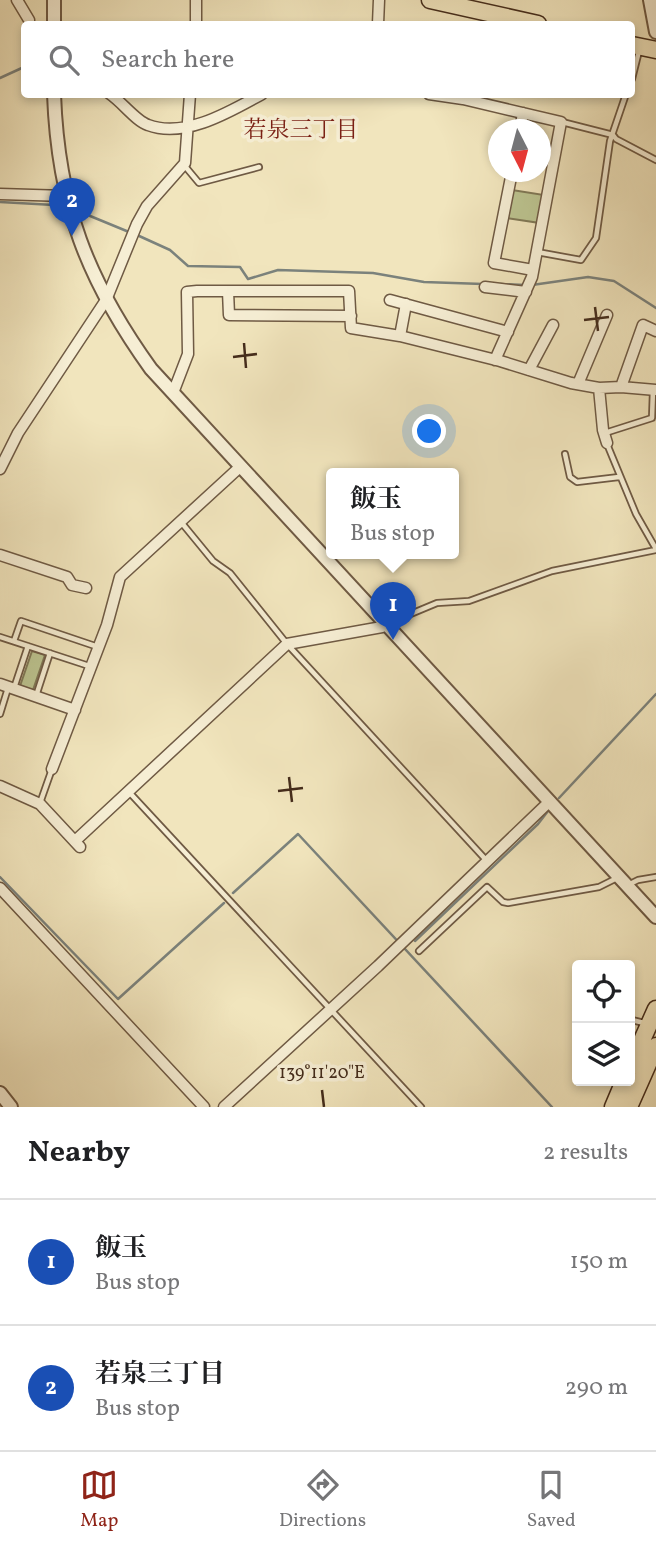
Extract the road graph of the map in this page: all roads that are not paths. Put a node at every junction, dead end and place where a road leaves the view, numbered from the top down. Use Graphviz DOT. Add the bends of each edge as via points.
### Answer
graph roads {
  1 [pos="17,0"];
  2 [pos="54,0"];
  3 [pos="196,0"];
  4 [pos="379,0"];
  5 [pos="430,0"];
  6 [pos="650,0"];
  7 [pos="481,18"];
  8 [pos="30,21"];
  9 [pos="54,21"];
  10 [pos="196,21"];
  11 [pos="378,21"];
  12 [pos="510,21"];
  13 [pos="656,32"];
  14 [pos="636,46"];
  15 [pos="656,50"];
  16 [pos="54,98"];
  17 [pos="116,98"];
  18 [pos="190,98"];
  19 [pos="255,98"];
  20 [pos="468,98"];
  21 [pos="625,98"];
  22 [pos="523,113"];
  23 [pos="522,119"];
  24 [pos="561,122"];
  25 [pos="187,126"];
  26 [pos="613,135"];
  27 [pos="656,160"];
  28 [pos="183,164"];
  29 [pos="259,167"];
  30 [pos="510,182"];
  31 [pos="0,194"];
  32 [pos="66,197"];
  33 [pos="537,252"];
  34 [pos="533,270"];
  35 [pos="485,287"];
  36 [pos="528,287"];
  37 [pos="228,291"];
  38 [pos="106,300"];
  39 [pos="390,300"];
  40 [pos="406,304"];
  41 [pos="607,315"];
  42 [pos="351,316"];
  43 [pos="553,325"];
  44 [pos="656,331"];
  45 [pos="508,332"];
  46 [pos="400,336"];
  47 [pos="495,360"];
  48 [pos="529,370"];
  49 [pos="578,384"];
  50 [pos="621,387"];
  51 [pos="599,388"];
  52 [pos="654,390"];
  53 [pos="173,393"];
  54 [pos="606,438"];
  55 [pos="565,454"];
  56 [pos="2,457"];
  57 [pos="241,466"];
  58 [pos="0,469"];
  59 [pos="619,477"];
  60 [pos="180,521"];
  61 [pos="656,550"];
  62 [pos="0,555"];
  63 [pos="326,558"];
  64 [pos="327,559"];
  65 [pos="86,588"];
  66 [pos="387,624"];
  67 [pos="0,637"];
  68 [pos="14,641"];
  69 [pos="287,644"];
  70 [pos="28,646"];
  71 [pos="98,647"];
  72 [pos="50,653"];
  73 [pos="90,666"];
  74 [pos="8,687"];
  75 [pos="36,696"];
  76 [pos="75,710"];
  77 [pos="0,714"];
  78 [pos="52,769"];
  79 [pos="0,786"];
  80 [pos="129,792"];
  81 [pos="550,801"];
  82 [pos="40,804"];
  83 [pos="487,862"];
  84 [pos="656,877"];
  85 [pos="623,881"];
  86 [pos="0,888"];
  87 [pos="656,917"];
  88 [pos="419,951"];
  89 [pos="331,1009"];
  90 [pos="656,1009"];
  91 [pos="635,1021"];
  92 [pos="650,1025"];
  93 [pos="656,1046"];
  94 [pos="635,1056"];
  95 [pos="622,1086"];
  96 [pos="0,1093"];
  97 [pos="11,1107"];
  98 [pos="204,1107"];
  99 [pos="224,1107"];
  100 [pos="421,1107"];
  101 [pos="613,1107"];
  102 [pos="629,1107"];
  1 -- 8 [label="street"];
  2 -- 9 [label="street"];
  3 -- 10 [label="street"];
  4 -- 11 [label="street"];
  5 -- 7 [label="highway"];
  6 -- 13 [label="street"];
  7 -- 12 [label="highway"];
  14 -- 15 [label="highway"];
  16 -- 32 [label="street"];
  17 -- 25 [label="street" via="147,125"];
  18 -- 25 [label="street"];
  19 -- 25 [label="street" via="220,117"];
  20 -- 22 [label="street"];
  21 -- 26 [label="lane"];
  22 -- 23 [label="street"];
  22 -- 24 [label="street"];
  24 -- 26 [label="lane"];
  24 -- 33 [label="street"];
  25 -- 28 [label="street"];
  26 -- 27 [label="lane"];
  26 -- 33 [label="lane" via="596,238 580,260"];
  28 -- 29 [label="lane" via="199,183"];
  28 -- 38 [label="street" via="147,206"];
  30 -- 34 [label="street" via="494,263"];
  31 -- 32 [label="street"];
  32 -- 38 [label="street"];
  33 -- 34 [label="street"];
  34 -- 36 [label="street"];
  35 -- 36 [label="street"];
  36 -- 45 [label="street"];
  37 -- 42 [label="street" via="229,315"];
  37 -- 42 [label="street" via="349,291"];
  37 -- 53 [label="street" via="187,292 188,354"];
  38 -- 53 [label="street"];
  38 -- 56 [label="street"];
  39 -- 40 [label="street"];
  40 -- 45 [label="street"];
  40 -- 46 [label="street"];
  41 -- 49 [label="street"];
  42 -- 46 [label="street" via="351,328"];
  43 -- 48 [label="street"];
  44 -- 50 [label="street" via="643,325"];
  45 -- 47 [label="street"];
  46 -- 47 [label="street"];
  47 -- 48 [label="street"];
  48 -- 49 [label="street"];
  49 -- 51 [label="street"];
  50 -- 51 [label="street"];
  50 -- 52 [label="street"];
  51 -- 54 [label="street"];
  52 -- 54 [label="lane" via="652,418"];
  53 -- 57 [label="street"];
  54 -- 59 [label="lane"];
  55 -- 59 [label="lane" via="573,481"];
  56 -- 58 [label="street"];
  57 -- 60 [label="street"];
  57 -- 63 [label="street"];
  59 -- 61 [label="lane"];
  60 -- 69 [label="lane" via="213,561 230,573"];
  60 -- 71 [label="street" via="120,577"];
  61 -- 66 [label="lane" via="552,571 469,601 437,603"];
  62 -- 65 [label="street" via="67,576 72,585"];
  64 -- 66 [label="street"];
  66 -- 69 [label="street"];
  66 -- 81 [label="street"];
  67 -- 68 [label="lane"];
  68 -- 70 [label="lane"];
  68 -- 71 [label="lane" via="21,621"];
  69 -- 80 [label="street"];
  69 -- 83 [label="lane"];
  70 -- 72 [label="lane"];
  70 -- 74 [label="lane"];
  71 -- 73 [label="street"];
  72 -- 73 [label="lane"];
  72 -- 75 [label="lane"];
  73 -- 76 [label="street"];
  74 -- 75 [label="street"];
  74 -- 77 [label="lane"];
  75 -- 76 [label="street"];
  76 -- 78 [label="street"];
  78 -- 82 [label="lane"];
  79 -- 82 [label="street"];
  80 -- 82 [label="street" via="78,844"];
  80 -- 89 [label="lane"];
  81 -- 83 [label="street"];
  81 -- 85 [label="street"];
  83 -- 89 [label="street"];
  84 -- 85 [label="lane"];
  85 -- 87 [label="street"];
  85 -- 88 [label="lane" via="508,903 487,887"];
  86 -- 98 [label="street"];
  89 -- 99 [label="street"];
  89 -- 100 [label="lane"];
  90 -- 92 [label="highway"];
  91 -- 92 [label="lane"];
  92 -- 94 [label="highway"];
  93 -- 102 [label="highway"];
  95 -- 101 [label="highway"];
  96 -- 97 [label="street"];
}
